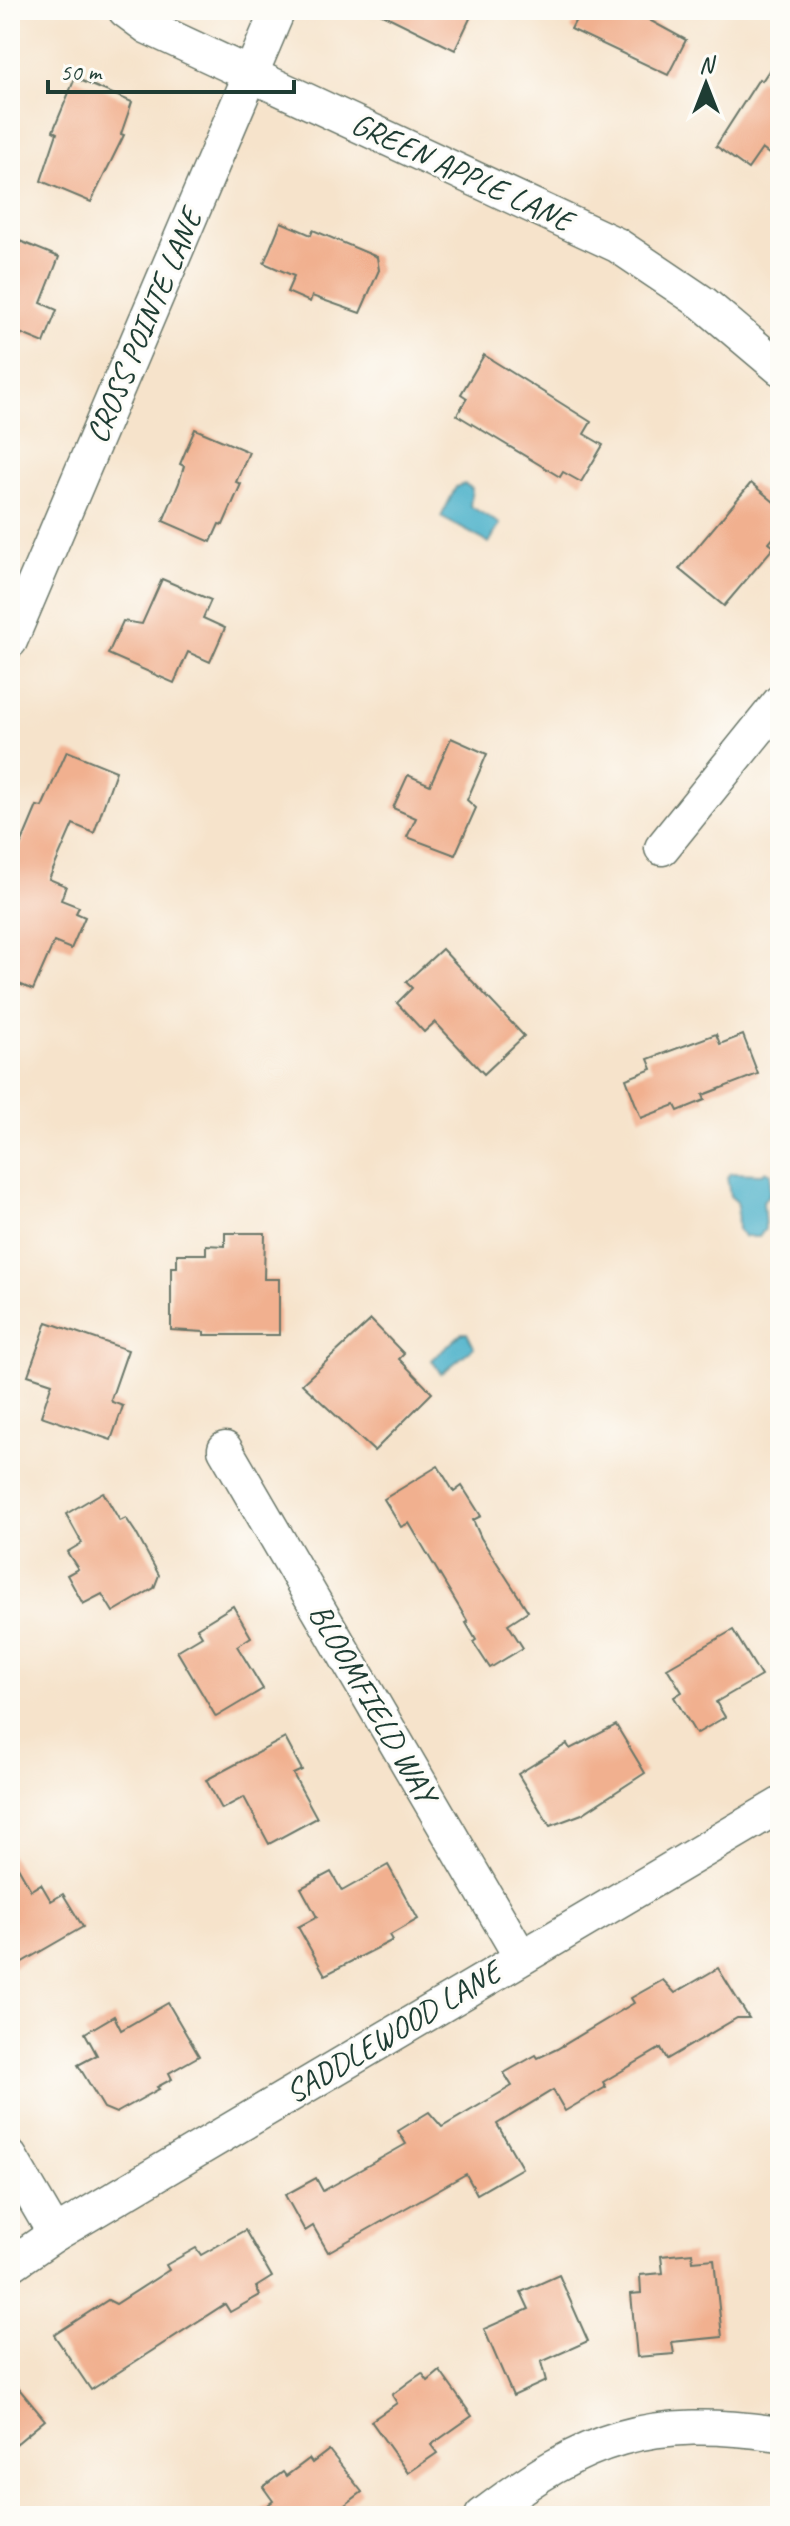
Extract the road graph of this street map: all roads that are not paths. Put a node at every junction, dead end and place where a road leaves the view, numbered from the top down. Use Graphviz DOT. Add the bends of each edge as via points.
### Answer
graph roads {
  1 [pos="125,10"];
  2 [pos="278,10"];
  3 [pos="252,75"];
  4 [pos="780,368"];
  5 [pos="10,641"];
  6 [pos="780,702"];
  7 [pos="662,848"];
  8 [pos="225,1449"];
  9 [pos="780,1805"];
  10 [pos="521,1957"];
  11 [pos="10,2157"];
  12 [pos="55,2234"];
  13 [pos="10,2265"];
  14 [pos="780,2434"];
  15 [pos="482,2516"];
  1 -- 3 [label="street, GREEN APPLE LANE" via="148,27"];
  2 -- 3 [label="street, CROSS POINTE LANE"];
  3 -- 4 [label="street, GREEN APPLE LANE" via="617,245 703,303"];
  3 -- 5 [label="street, CROSS POINTE LANE"];
  6 -- 7 [label="street"];
  8 -- 10 [label="street, BLOOMFIELD WAY"];
  9 -- 10 [label="street, SADDLEWOOD LANE"];
  10 -- 12 [label="street, SADDLEWOOD LANE"];
  11 -- 12 [label="street"];
  12 -- 13 [label="street, SADDLEWOOD LANE"];
  14 -- 15 [label="street" via="668,2427 635,2433 561,2463"];
}
